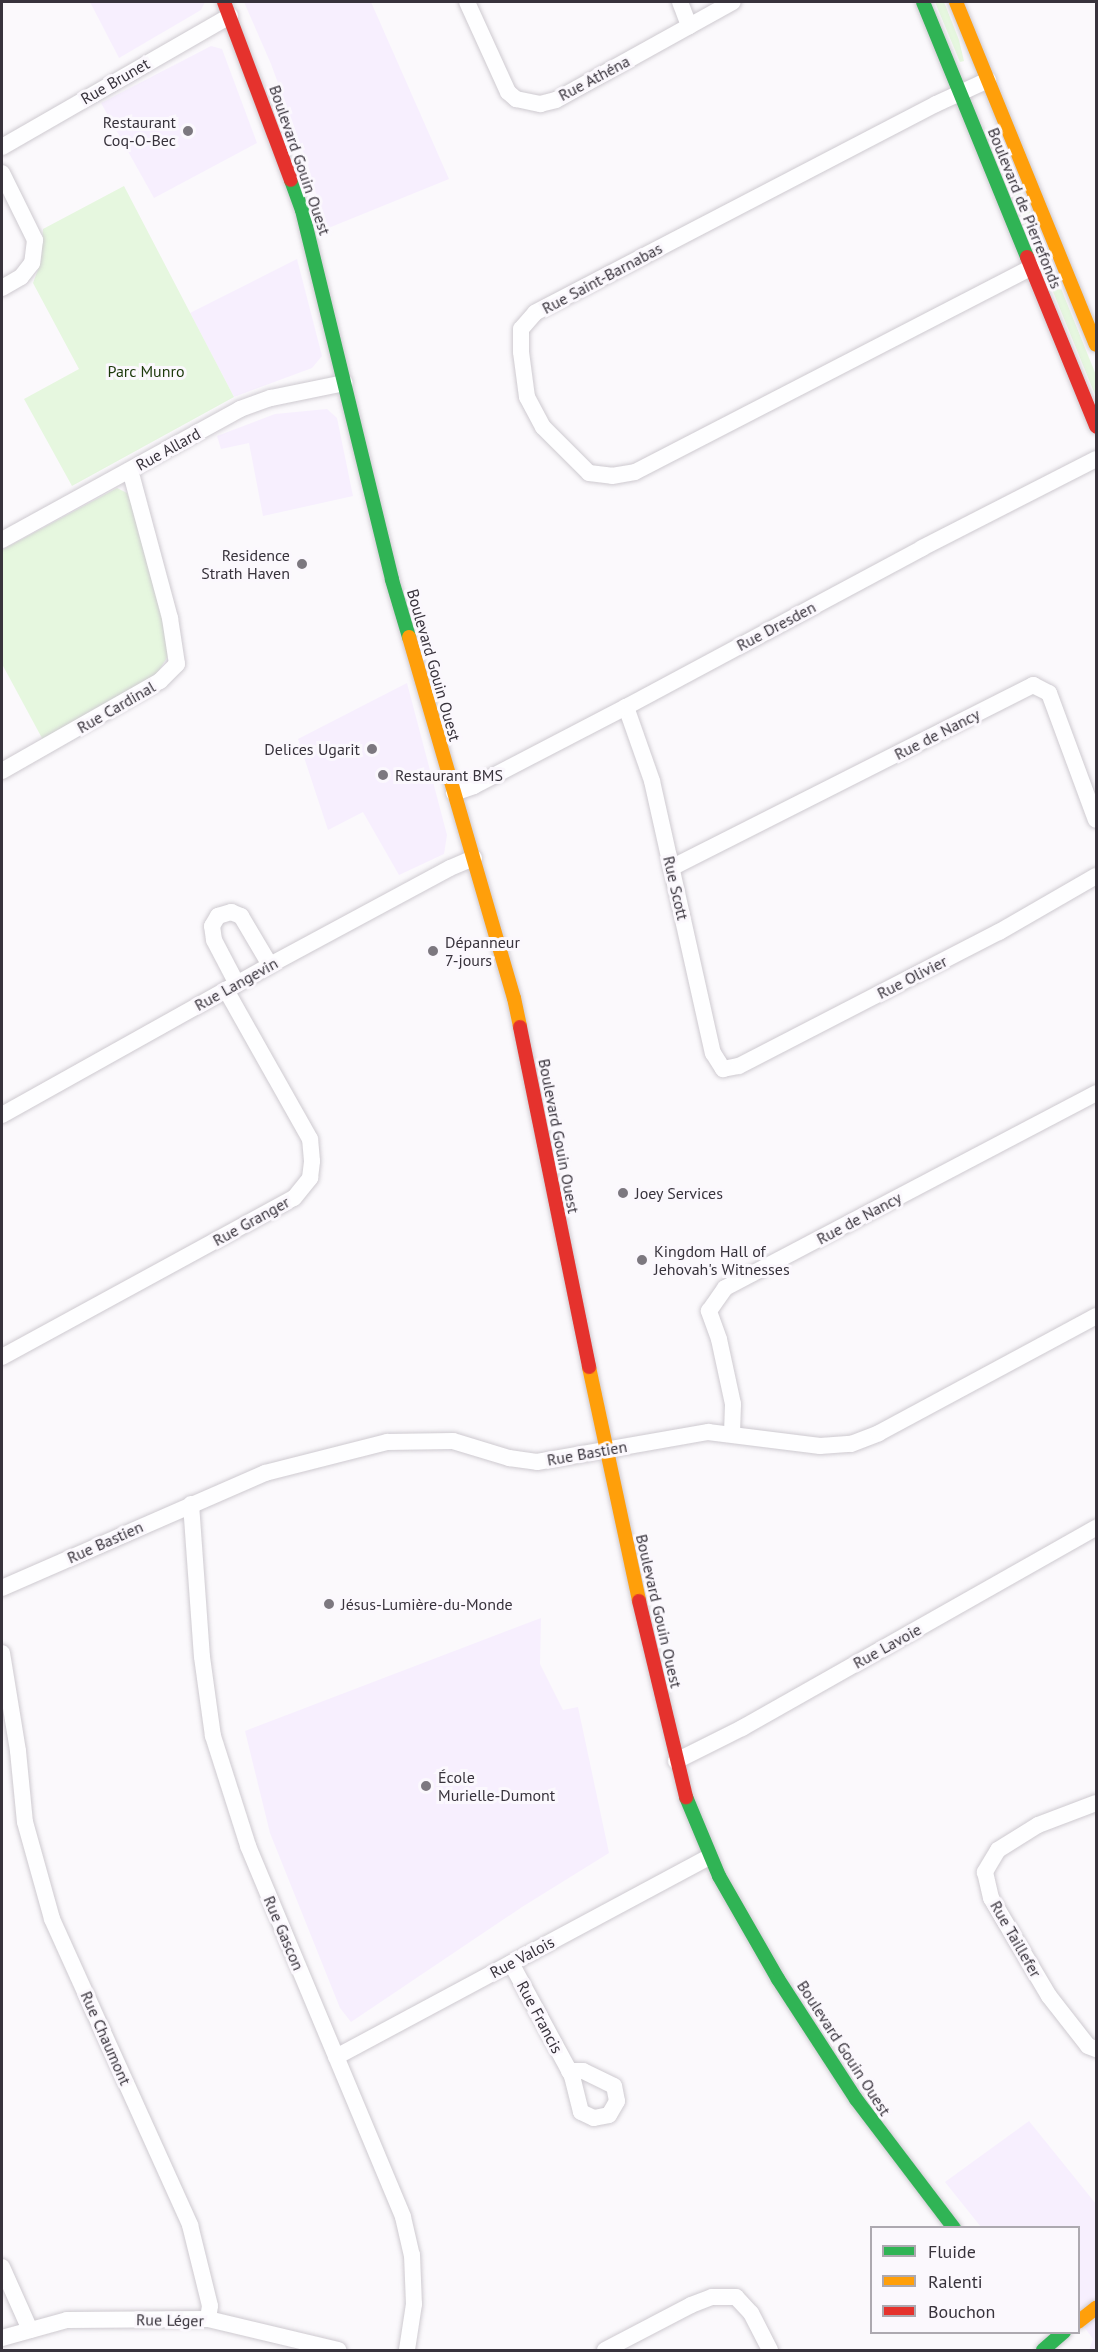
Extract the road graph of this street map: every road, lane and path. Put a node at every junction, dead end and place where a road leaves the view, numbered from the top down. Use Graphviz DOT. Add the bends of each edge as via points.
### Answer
graph roads {
  1 [pos="467,2"];
  2 [pos="680,2"];
  3 [pos="733,2"];
  4 [pos="923,2"];
  5 [pos="956,2"];
  6 [pos="227,9"];
  7 [pos="689,26"];
  8 [pos="988,80"];
  9 [pos="960,92"];
  10 [pos="2,147"];
  11 [pos="2,173"];
  12 [pos="1032,267"];
  13 [pos="2,288"];
  14 [pos="1096,345"];
  15 [pos="344,383"];
  16 [pos="1096,426"];
  17 [pos="1096,459"];
  18 [pos="130,470"];
  19 [pos="2,540"];
  20 [pos="626,707"];
  21 [pos="2,771"];
  22 [pos="454,793"];
  23 [pos="1096,820"];
  24 [pos="474,858"];
  25 [pos="671,867"];
  26 [pos="1096,876"];
  27 [pos="270,965"];
  28 [pos="231,987"];
  29 [pos="723,1069"];
  30 [pos="1096,1093"];
  31 [pos="2,1115"];
  32 [pos="1096,1316"];
  33 [pos="2,1357"];
  34 [pos="732,1433"];
  35 [pos="605,1449"];
  36 [pos="191,1504"];
  37 [pos="1096,1528"];
  38 [pos="2,1588"];
  39 [pos="2,1653"];
  40 [pos="10,1752"];
  41 [pos="676,1761"];
  42 [pos="1096,1803"];
  43 [pos="709,1857"];
  44 [pos="511,1963"];
  45 [pos="1096,2049"];
  46 [pos="336,2057"];
  47 [pos="569,2071"];
  48 [pos="952,2226"];
  49 [pos="2,2266"];
  50 [pos="1096,2308"];
  51 [pos="208,2319"];
  52 [pos="1080,2320"];
  53 [pos="30,2330"];
  54 [pos="1041,2334"];
  55 [pos="1062,2334"];
  56 [pos="2,2338"];
  57 [pos="1049,2348"];
  58 [pos="338,2350"];
  59 [pos="407,2350"];
  60 [pos="605,2350"];
  61 [pos="770,2350"];
  1 -- 7 [label="street, Rue Athéna" via="508,92 527,103 556,100"];
  2 -- 7 [label="street"];
  3 -- 7 [label="street, Rue Athéna"];
  4 -- 9 [label="street, Boulevard de Pierrefonds"];
  5 -- 8 [label="street, Boulevard de Pierrefonds"];
  6 -- 10 [label="street, Rue Brunet"];
  6 -- 15 [label="street, Boulevard Gouin Ouest" via="302,210"];
  8 -- 9 [label="street, Rue Saint-Barnabas"];
  8 -- 14 [label="street, Boulevard de Pierrefonds"];
  9 -- 12 [label="street, Boulevard de Pierrefonds"];
  9 -- 12 [label="street, Rue Saint-Barnabas" via="534,314 521,329 527,397 543,427 589,473 612,476 635,472"];
  11 -- 13 [label="street" via="35,240 32,263 21,277"];
  12 -- 16 [label="street, Boulevard de Pierrefonds"];
  15 -- 18 [label="street, Rue Allard" via="250,405"];
  15 -- 22 [label="street, Boulevard Gouin Ouest" via="392,580"];
  17 -- 20 [label="street, Rue Dresden"];
  18 -- 19 [label="street, Rue Allard"];
  18 -- 21 [label="street, Rue Cardinal" via="171,618 177,664 160,681"];
  20 -- 22 [label="street, Rue Dresden"];
  20 -- 25 [label="street, Rue Scott" via="652,781"];
  22 -- 24 [label="street, Boulevard Gouin Ouest"];
  23 -- 25 [label="street, Rue de Nancy" via="1049,693 1033,685"];
  24 -- 27 [label="street, Rue Langevin" via="450,867"];
  24 -- 35 [label="street, Boulevard Gouin Ouest" via="516,1006"];
  25 -- 29 [label="street, Rue Scott" via="713,1053"];
  26 -- 29 [label="street, Rue Olivier" via="999,932 739,1066"];
  27 -- 28 [label="street, Rue Langevin"];
  27 -- 28 [label="street, Rue Granger" via="240,916 231,912 218,916 212,926 214,940"];
  28 -- 31 [label="street, Rue Langevin"];
  28 -- 33 [label="street, Rue Granger" via="310,1138 310,1178 294,1198"];
  30 -- 34 [label="street, Rue de Nancy" via="725,1288 709,1311 733,1404"];
  32 -- 34 [label="street, Rue Bastien" via="860,1442 820,1446"];
  34 -- 35 [label="street, Rue Bastien" via="699,1432"];
  35 -- 36 [label="street, Rue Bastien" via="537,1462 453,1441 387,1442 265,1473"];
  35 -- 41 [label="street, Boulevard Gouin Ouest"];
  36 -- 38 [label="street, Rue Bastien"];
  36 -- 46 [label="street, Rue Gascon" via="202,1657 213,1736 248,1846"];
  37 -- 41 [label="street, Rue Lavoie" via="742,1728"];
  39 -- 40 [label="street, Rue Chaumont"];
  40 -- 51 [label="street, Rue Chaumont" via="52,1919 190,2225 210,2306"];
  41 -- 43 [label="street, Boulevard Gouin Ouest"];
  42 -- 45 [label="street, Rue Taillefer" via="1038,1825 998,1850 985,1872 991,1898 1049,1996 1088,2046"];
  43 -- 44 [label="street, Rue Valois"];
  43 -- 48 [label="street, Boulevard Gouin Ouest" via="764,1956 838,2073"];
  44 -- 46 [label="street, Rue Valois"];
  44 -- 47 [label="street, Rue Francis"];
  46 -- 59 [label="street, Rue Gascon" via="404,2217 412,2254 414,2304"];
  49 -- 53 [label="street"];
  50 -- 52 [label="street"];
  51 -- 53 [label="street, Rue Léger" via="67,2320"];
  51 -- 58 [label="street, Rue Léger"];
  53 -- 56 [label="street, Rue Léger"];
  54 -- 57 [label="street"];
  55 -- 57 [label="street"];
  60 -- 61 [label="street" via="691,2305 712,2297 736,2297 751,2313"];
}
